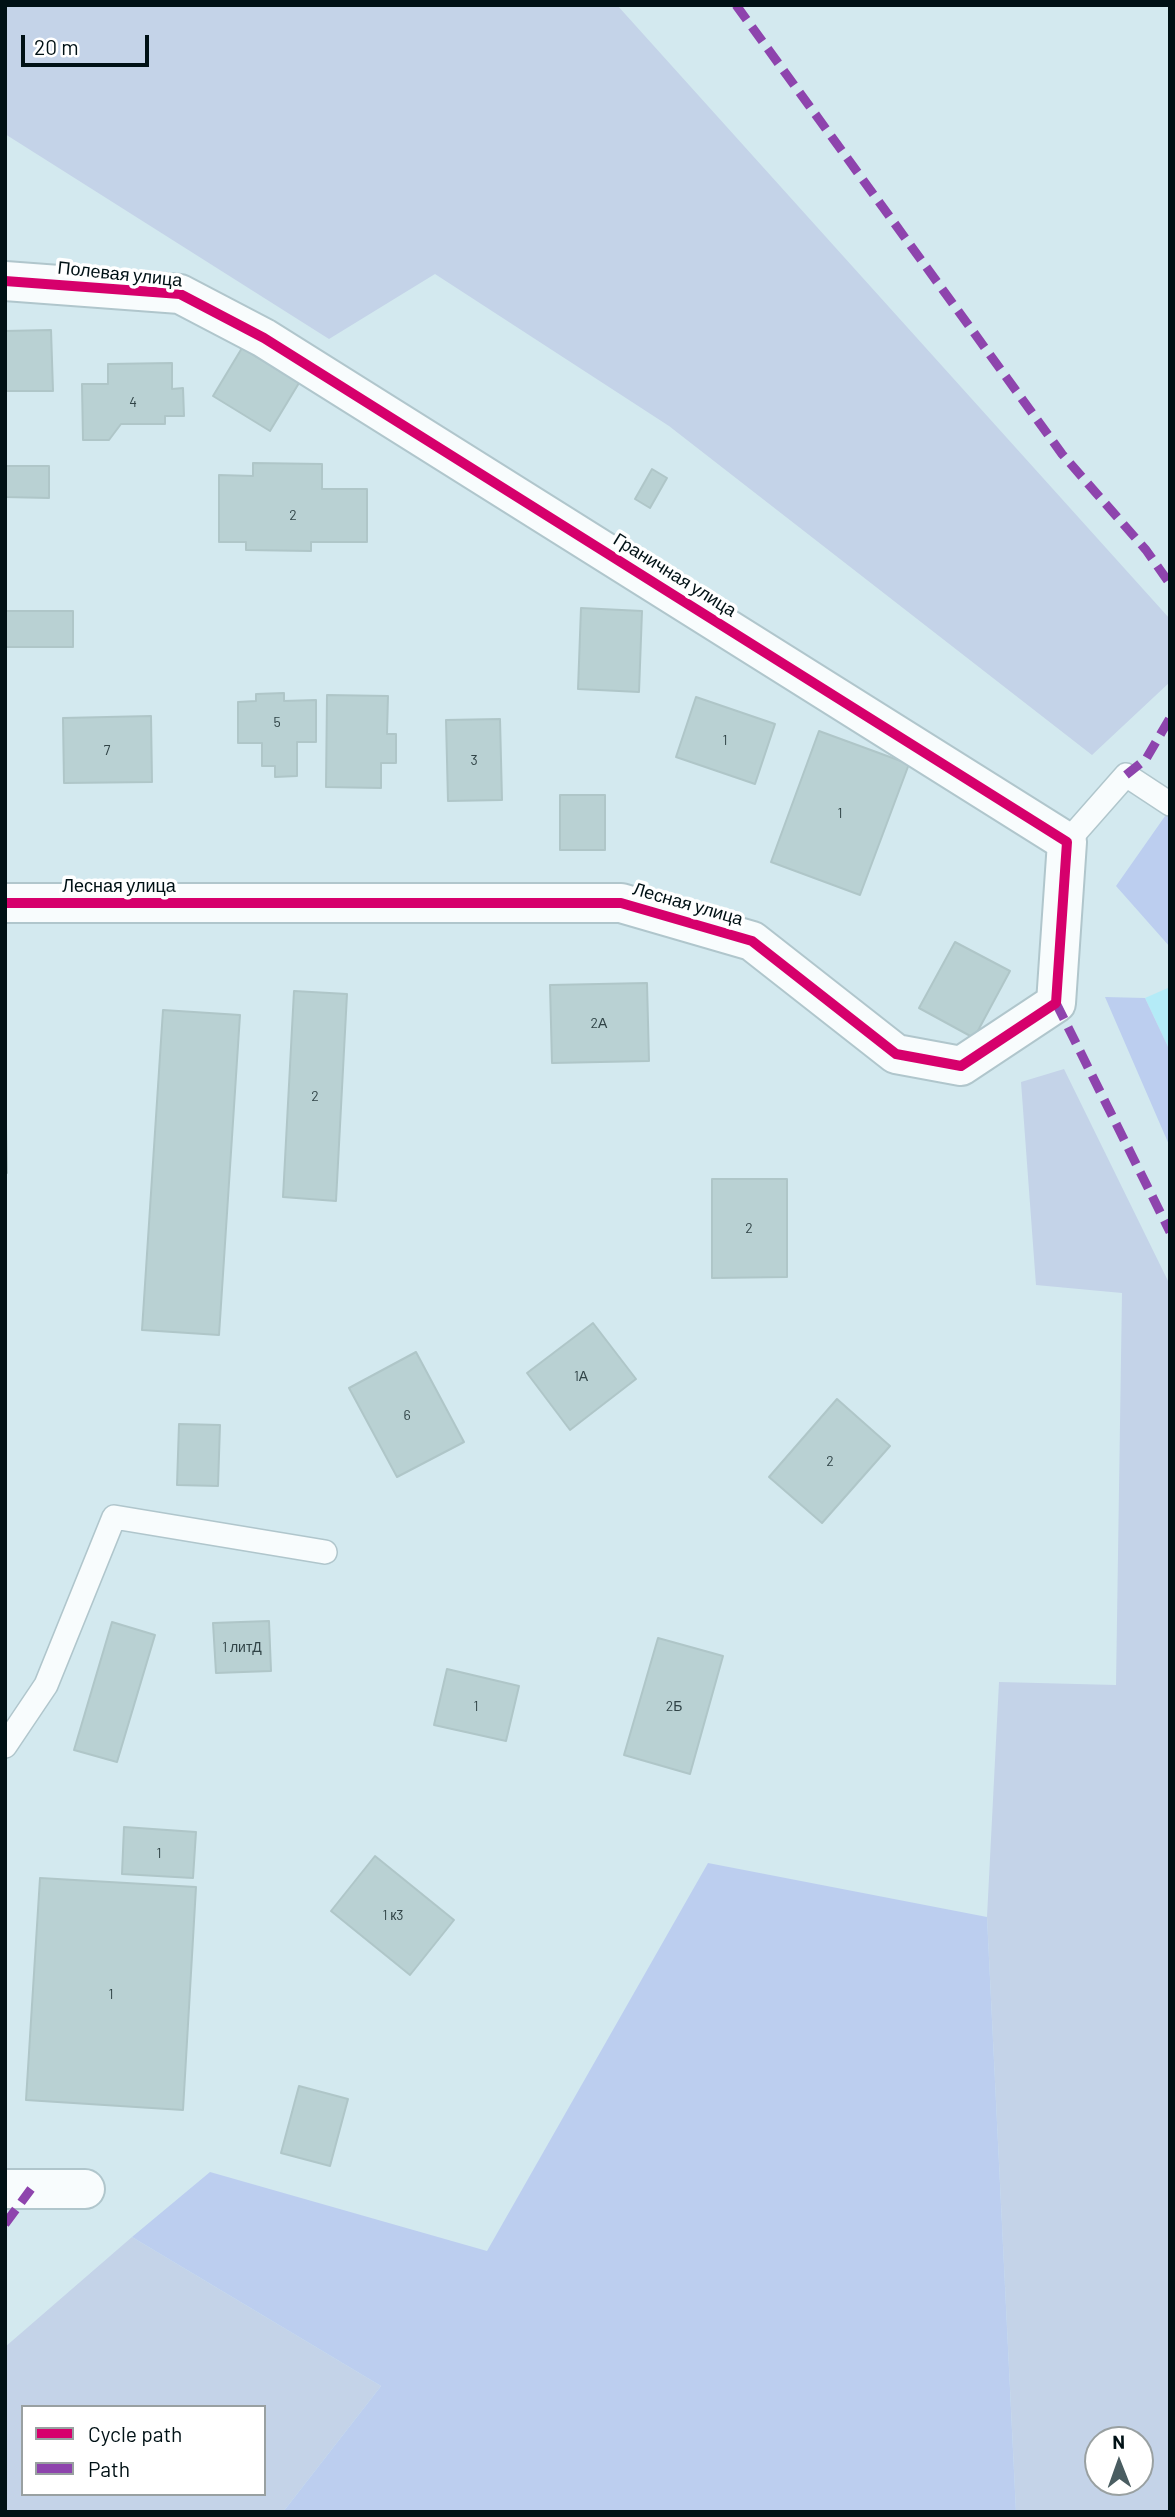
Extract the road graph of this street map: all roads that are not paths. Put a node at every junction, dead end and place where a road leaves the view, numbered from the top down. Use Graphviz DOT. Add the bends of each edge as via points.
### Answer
graph roads {
  1 [pos="5,281"];
  2 [pos="264,338"];
  3 [pos="1170,804"];
  4 [pos="1067,842"];
  5 [pos="5,903"];
  6 [pos="324,1552"];
  7 [pos="5,1746"];
  8 [pos="5,2189"];
  9 [pos="85,2189"];
  1 -- 2 [label="street, Полевая улица" via="180,294"];
  2 -- 4 [label="street, Граничная улица"];
  3 -- 4 [label="lane" via="1126,775"];
  4 -- 5 [label="street, Лесная улица" via="1056,1003 961,1066 896,1054 752,941 621,903"];
  6 -- 7 [label="lane" via="114,1517 46,1685"];
  8 -- 9 [label="street"];
}
